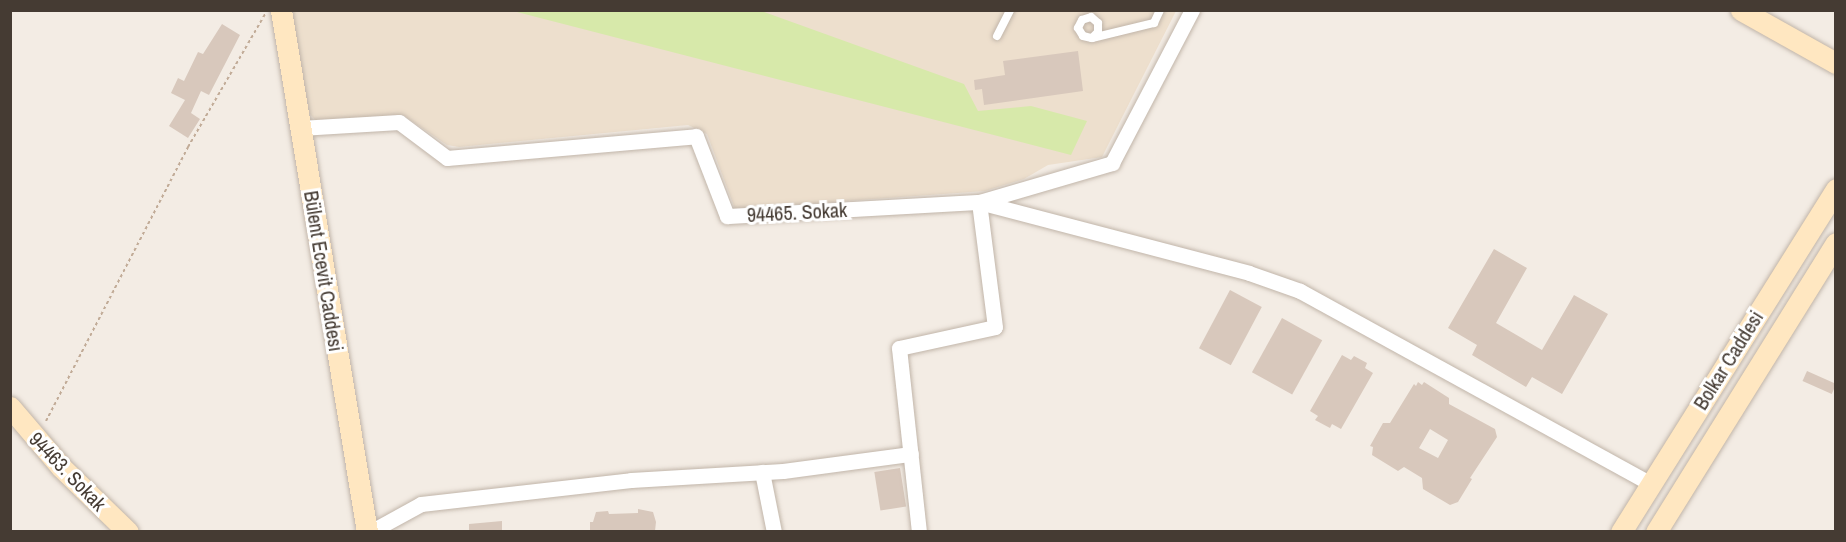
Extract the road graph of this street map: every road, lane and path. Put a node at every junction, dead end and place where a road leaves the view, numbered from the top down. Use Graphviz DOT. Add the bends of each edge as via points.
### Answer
graph roads {
  1 [pos="269,10"];
  2 [pos="281,10"];
  3 [pos="1010,10"];
  4 [pos="1160,10"];
  5 [pos="1192,10"];
  6 [pos="1741,10"];
  7 [pos="997,36"];
  8 [pos="1092,38"];
  9 [pos="1836,63"];
  10 [pos="300,128"];
  11 [pos="1836,189"];
  12 [pos="979,202"];
  13 [pos="1836,243"];
  14 [pos="10,407"];
  15 [pos="41,444"];
  16 [pos="911,454"];
  17 [pos="762,472"];
  18 [pos="1651,484"];
  19 [pos="128,531"];
  20 [pos="368,531"];
  21 [pos="774,531"];
  22 [pos="919,531"];
  23 [pos="1621,531"];
  24 [pos="1656,531"];
  1 -- 15 [label="path" via="194,137 128,261 46,420"];
  2 -- 10 [label="street, Bülent Ecevit Caddesi"];
  3 -- 7 [label="lane"];
  4 -- 8 [label="lane" via="1154,22"];
  5 -- 12 [label="street, 94465. Sokak" via="1112,163"];
  6 -- 9 [label="street"];
  10 -- 12 [label="street, 94465. Sokak" via="399,122 447,158 696,136 726,216"];
  10 -- 20 [label="street, Bülent Ecevit Caddesi"];
  11 -- 18 [label="street, Bolkar Caddesi"];
  12 -- 16 [label="street" via="995,327 899,348"];
  12 -- 18 [label="street" via="1249,273 1300,291"];
  13 -- 24 [label="street, Bolkar Caddesi"];
  14 -- 15 [label="street, 94463. Sokak"];
  15 -- 19 [label="street, 94463. Sokak"];
  16 -- 17 [label="street"];
  16 -- 22 [label="street"];
  17 -- 20 [label="street" via="631,480 421,504"];
  17 -- 21 [label="street"];
  18 -- 23 [label="street, Bolkar Caddesi"];
}
